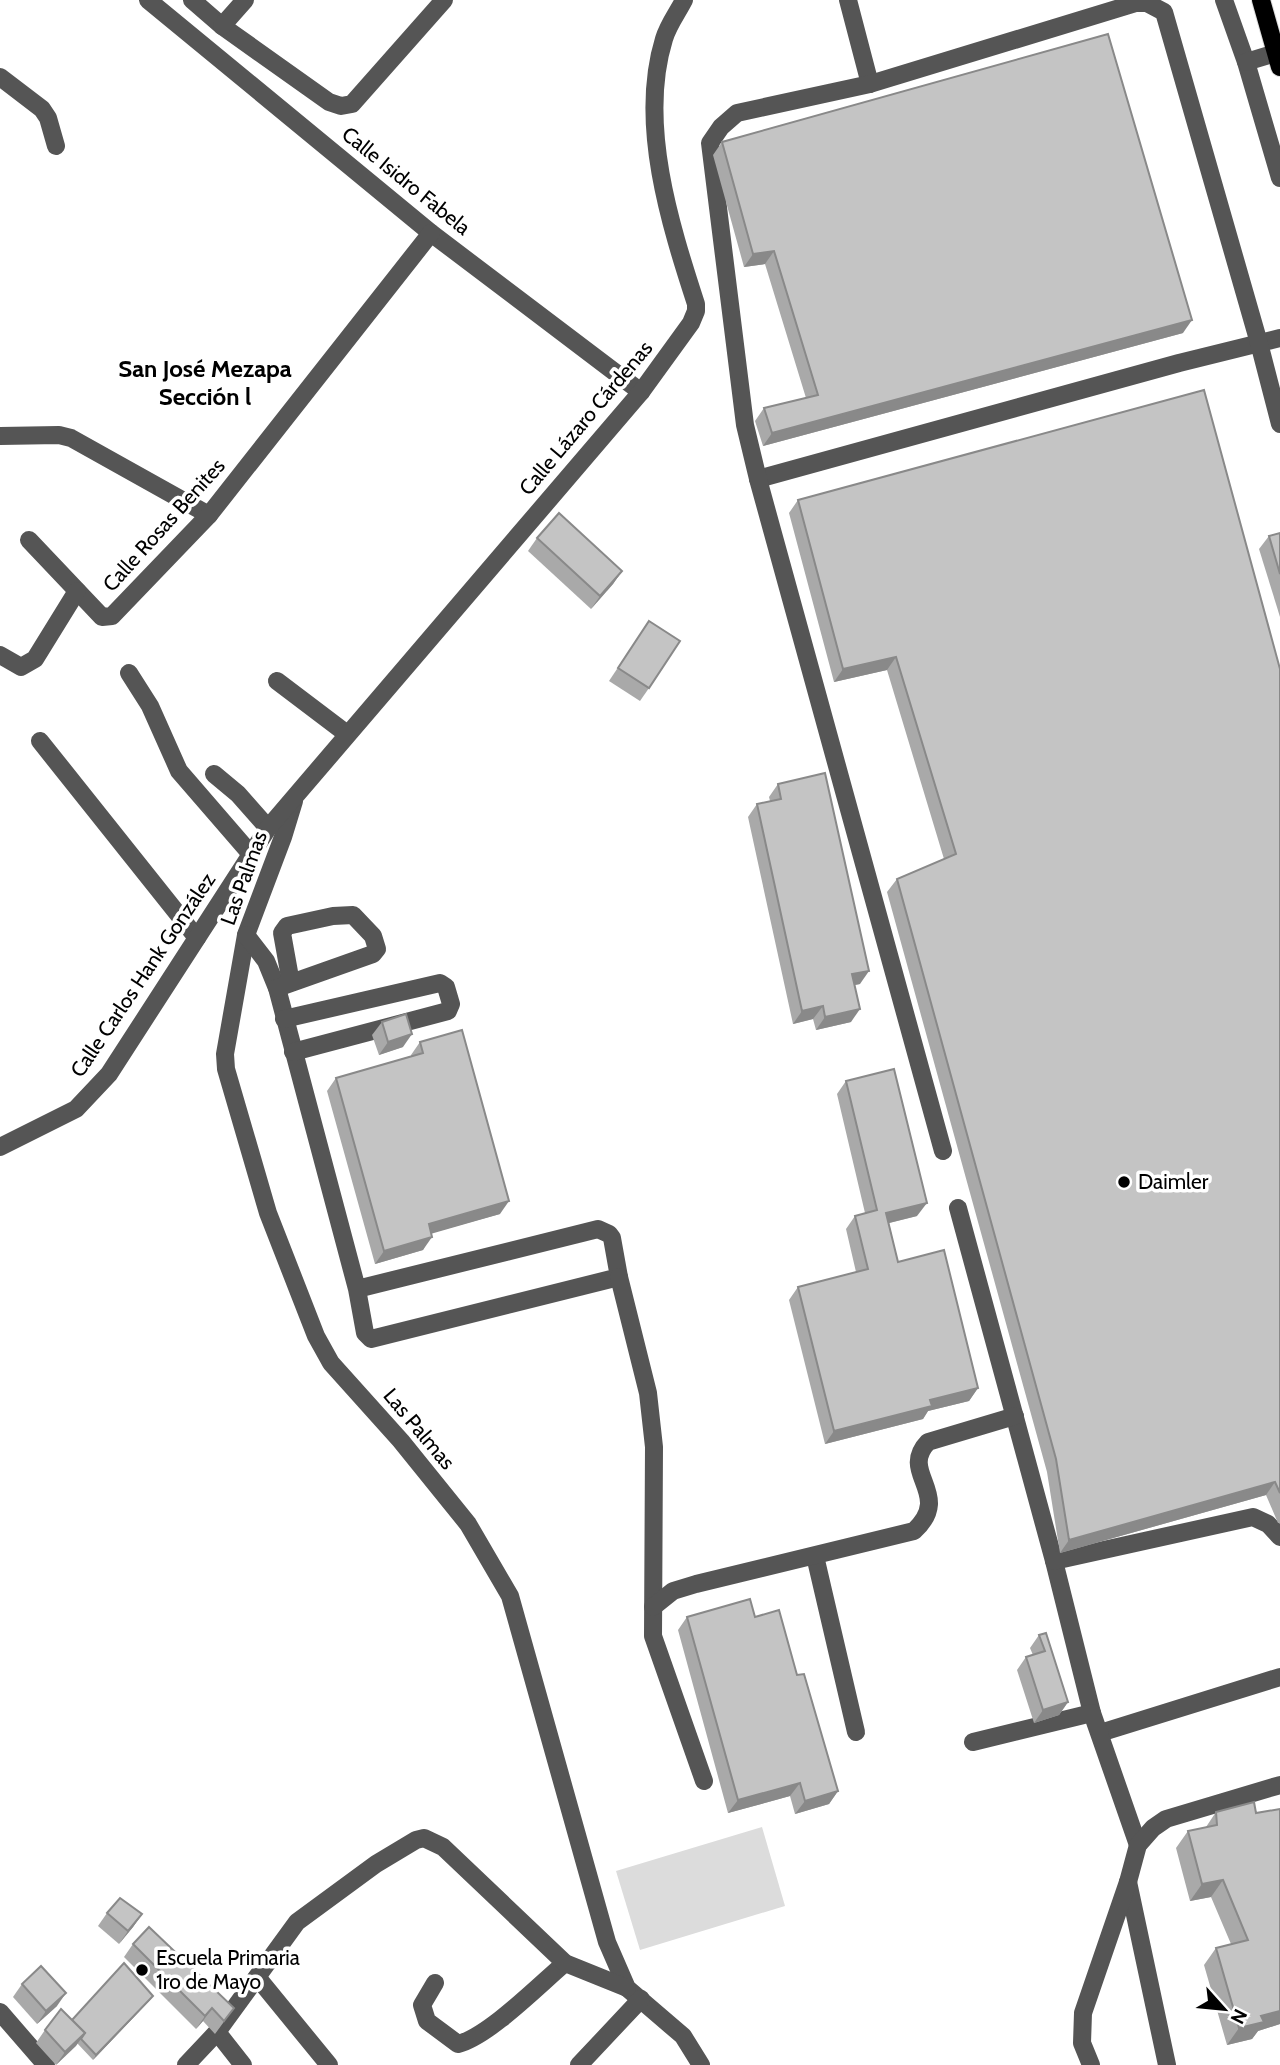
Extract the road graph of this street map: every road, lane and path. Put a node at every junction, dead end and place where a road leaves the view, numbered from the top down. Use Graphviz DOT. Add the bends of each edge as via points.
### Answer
graph roads {
  1 [pos="148,0"];
  2 [pos="192,0"];
  3 [pos="245,0"];
  4 [pos="443,0"];
  5 [pos="684,0"];
  6 [pos="848,0"];
  7 [pos="1224,0"];
  8 [pos="1261,0"];
  9 [pos="222,26"];
  10 [pos="1278,60"];
  11 [pos="1245,62"];
  12 [pos="0,77"];
  13 [pos="870,84"];
  14 [pos="56,146"];
  15 [pos="1280,178"];
  16 [pos="431,233"];
  17 [pos="1280,338"];
  18 [pos="1259,343"];
  19 [pos="641,392"];
  20 [pos="1280,424"];
  21 [pos="0,436"];
  22 [pos="758,479"];
  23 [pos="209,516"];
  24 [pos="29,540"];
  25 [pos="77,591"];
  26 [pos="0,655"];
  27 [pos="129,673"];
  28 [pos="277,681"];
  29 [pos="346,734"];
  30 [pos="40,741"];
  31 [pos="214,774"];
  32 [pos="296,795"];
  33 [pos="268,828"];
  34 [pos="250,853"];
  35 [pos="246,935"];
  36 [pos="197,938"];
  37 [pos="284,985"];
  38 [pos="284,1019"];
  39 [pos="293,1052"];
  40 [pos="0,1147"];
  41 [pos="943,1151"];
  42 [pos="958,1208"];
  43 [pos="620,1277"];
  44 [pos="357,1289"];
  45 [pos="1015,1416"];
  46 [pos="1280,1537"];
  47 [pos="815,1556"];
  48 [pos="1054,1561"];
  49 [pos="653,1607"];
  50 [pos="1280,1677"];
  51 [pos="1092,1713"];
  52 [pos="856,1732"];
  53 [pos="1100,1733"];
  54 [pos="973,1742"];
  55 [pos="704,1781"];
  56 [pos="1280,1785"];
  57 [pos="1138,1845"];
  58 [pos="1128,1882"];
  59 [pos="565,1963"];
  60 [pos="257,1977"];
  61 [pos="435,1983"];
  62 [pos="634,1994"];
  63 [pos="0,2012"];
  64 [pos="217,2032"];
  65 [pos="47,2065"];
  66 [pos="186,2065"];
  67 [pos="243,2065"];
  68 [pos="329,2065"];
  69 [pos="579,2065"];
  70 [pos="701,2065"];
  71 [pos="1091,2065"];
  72 [pos="1167,2065"];
  1 -- 16 [label="street, Calle Isidro Fabela"];
  2 -- 9 [label="street"];
  3 -- 9 [label="street"];
  4 -- 9 [label="street" via="352,104 341,106"];
  5 -- 19 [label="street, Calle Lázaro Cárdenas" via="664,37 657,78 656,147 696,311"];
  6 -- 13 [label="street"];
  7 -- 11 [label="street"];
  8 -- 10 [label="main road"];
  10 -- 11 [label="street"];
  11 -- 15 [label="street"];
  12 -- 14 [label="street" via="42,109"];
  13 -- 18 [label="street" via="1136,3 1164,12"];
  13 -- 22 [label="street" via="737,113 710,143 745,425"];
  16 -- 19 [label="street, Calle Isidro Fabela"];
  16 -- 23 [label="street, Calle Rosas Benites"];
  17 -- 18 [label="street"];
  18 -- 20 [label="street"];
  18 -- 22 [label="street"];
  19 -- 29 [label="street, Calle Lázaro Cárdenas"];
  21 -- 23 [label="street" via="71,438"];
  22 -- 41 [label="street"];
  23 -- 25 [label="street, Calle Rosas Benites" via="112,616 102,617"];
  24 -- 25 [label="street"];
  25 -- 26 [label="street" via="29,664 21,667"];
  27 -- 34 [label="street" via="150,706 179,771"];
  28 -- 29 [label="street"];
  29 -- 32 [label="street, Calle Lázaro Cárdenas"];
  30 -- 36 [label="street"];
  31 -- 33 [label="street" via="239,794"];
  32 -- 33 [label="street, Calle Carlos Hank González"];
  32 -- 35 [label="street, Las Palmas"];
  33 -- 34 [label="street, Calle Carlos Hank González"];
  34 -- 36 [label="street, Calle Carlos Hank González"];
  35 -- 37 [label="street"];
  35 -- 62 [label="street, Las Palmas" via="225,1062 268,1213 331,1363 468,1524 510,1596 603,1927"];
  36 -- 40 [label="street, Calle Carlos Hank González" via="93,1093 76,1109"];
  37 -- 37 [label="street" via="282,933 287,926 353,915 373,936 377,949 373,954"];
  37 -- 38 [label="street"];
  38 -- 39 [label="street"];
  38 -- 39 [label="street" via="440,983 451,1004 448,1012"];
  39 -- 44 [label="street"];
  42 -- 45 [label="street"];
  43 -- 44 [label="street" via="612,1238 598,1229"];
  43 -- 44 [label="street" via="375,1339 365,1333"];
  43 -- 49 [label="street" via="650,1407"];
  45 -- 47 [label="street" via="928,1442 919,1451 917,1462 931,1500 928,1514 914,1531"];
  45 -- 48 [label="street"];
  46 -- 48 [label="street" via="1253,1517"];
  47 -- 49 [label="street" via="673,1591"];
  47 -- 52 [label="street"];
  48 -- 51 [label="street"];
  49 -- 55 [label="street" via="653,1636"];
  50 -- 53 [label="street"];
  51 -- 53 [label="street"];
  51 -- 54 [label="street"];
  53 -- 57 [label="street"];
  56 -- 57 [label="street" via="1166,1819"];
  57 -- 58 [label="street"];
  58 -- 71 [label="street" via="1083,2013 1082,2043"];
  58 -- 72 [label="street"];
  59 -- 60 [label="street" via="443,1847 424,1838 376,1864 298,1922"];
  59 -- 61 [label="street" via="485,2031 458,2045 427,2021 422,2005"];
  59 -- 62 [label="street"];
  60 -- 64 [label="street"];
  60 -- 68 [label="street"];
  62 -- 69 [label="street"];
  62 -- 70 [label="street, Las Palmas" via="683,2036"];
  63 -- 65 [label="street"];
  64 -- 66 [label="street"];
  64 -- 67 [label="street"];
}
